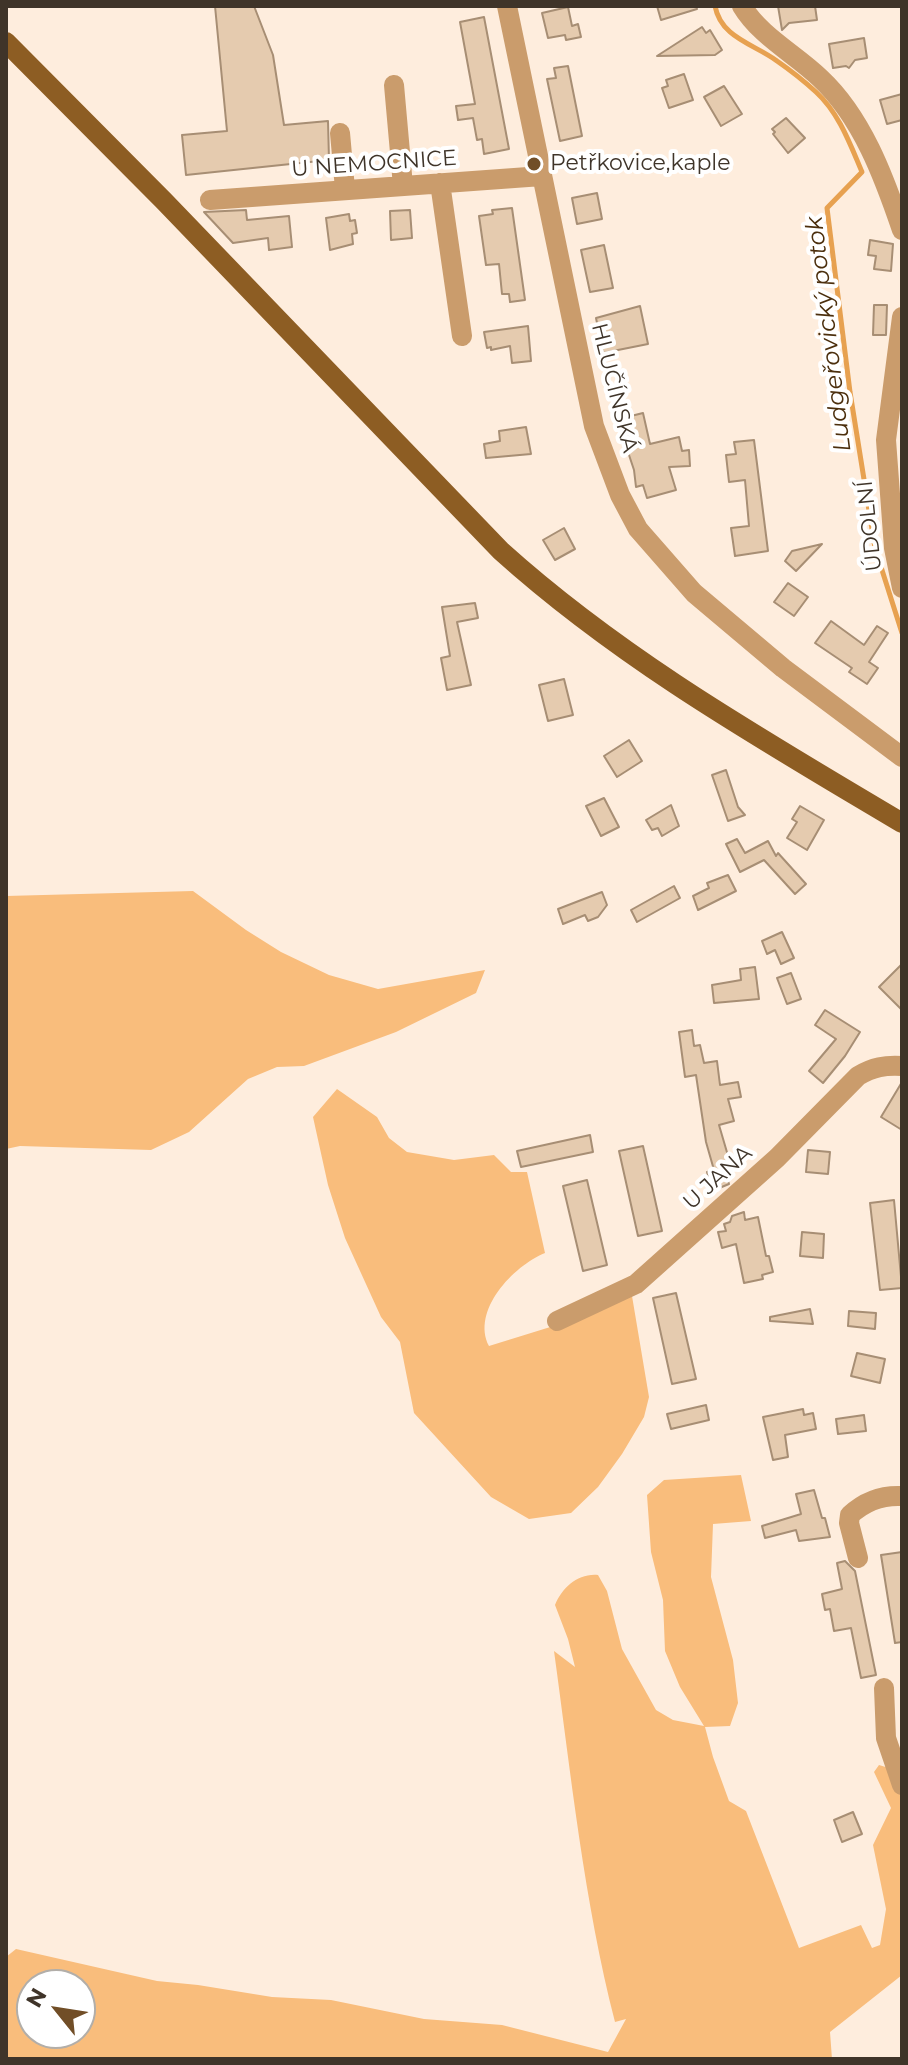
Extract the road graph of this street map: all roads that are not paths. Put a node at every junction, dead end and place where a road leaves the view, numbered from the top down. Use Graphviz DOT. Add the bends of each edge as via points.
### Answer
graph roads {
  1 [pos="507,6"];
  2 [pos="742,6"];
  3 [pos="6,42"];
  4 [pos="394,85"];
  5 [pos="340,133"];
  6 [pos="542,176"];
  7 [pos="440,183"];
  8 [pos="403,186"];
  9 [pos="345,189"];
  10 [pos="210,200"];
  11 [pos="902,230"];
  12 [pos="902,317"];
  13 [pos="462,336"];
  14 [pos="896,404"];
  15 [pos="902,588"];
  16 [pos="902,757"];
  17 [pos="902,823"];
  18 [pos="902,1066"];
  19 [pos="557,1321"];
  20 [pos="902,1496"];
  21 [pos="858,1558"];
  22 [pos="884,1688"];
  23 [pos="902,1785"];
  1 -- 6 [label="street, HLUČÍNSKÁ"];
  2 -- 11 [label="street" via="841,100 879,170"];
  3 -- 17 [label="main road" via="501,551 551,596 674,685"];
  4 -- 8 [label="street"];
  5 -- 9 [label="street"];
  6 -- 7 [label="street, U NEMOCNICE"];
  6 -- 16 [label="street, HLUČÍNSKÁ" via="594,426 638,529 723,620"];
  7 -- 8 [label="street, U NEMOCNICE"];
  7 -- 13 [label="street"];
  8 -- 9 [label="street, U NEMOCNICE"];
  9 -- 10 [label="street, U NEMOCNICE"];
  12 -- 14 [label="street, ÚDOLNÍ"];
  14 -- 15 [label="street, ÚDOLNÍ" via="886,440"];
  18 -- 19 [label="street, U JANA" via="885,1065 858,1076 777,1158 636,1284"];
  20 -- 21 [label="street" via="884,1495 850,1515"];
  22 -- 23 [label="street" via="886,1738"];
}
